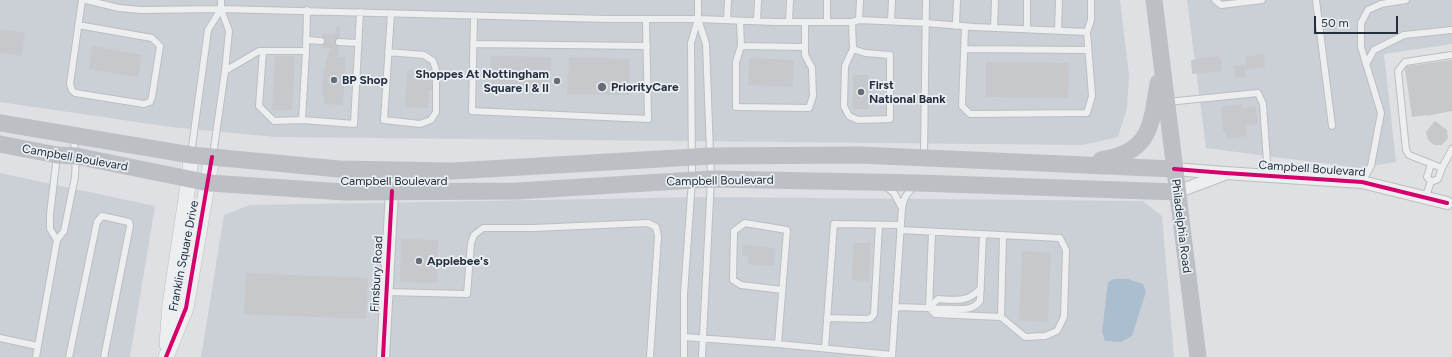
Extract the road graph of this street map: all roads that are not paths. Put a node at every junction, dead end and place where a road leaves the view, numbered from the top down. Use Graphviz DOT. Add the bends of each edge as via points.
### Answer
graph roads {
  1 [pos="82,0"];
  2 [pos="86,0"];
  3 [pos="221,0"];
  4 [pos="698,0"];
  5 [pos="728,0"];
  6 [pos="758,0"];
  7 [pos="790,0"];
  8 [pos="827,0"];
  9 [pos="860,0"];
  10 [pos="892,0"];
  11 [pos="926,0"];
  12 [pos="957,0"];
  13 [pos="995,0"];
  14 [pos="1027,0"];
  15 [pos="1059,0"];
  16 [pos="1091,0"];
  17 [pos="1154,0"];
  18 [pos="1215,0"];
  19 [pos="1262,0"];
  20 [pos="1316,0"];
  21 [pos="1406,0"];
  22 [pos="1243,1"];
  23 [pos="221,8"];
  24 [pos="307,10"];
  25 [pos="360,12"];
  26 [pos="391,13"];
  27 [pos="474,16"];
  28 [pos="646,19"];
  29 [pos="698,19"];
  30 [pos="727,20"];
  31 [pos="859,20"];
  32 [pos="740,21"];
  33 [pos="757,21"];
  34 [pos="789,22"];
  35 [pos="805,22"];
  36 [pos="827,22"];
  37 [pos="852,22"];
  38 [pos="891,22"];
  39 [pos="926,23"];
  40 [pos="78,25"];
  41 [pos="956,26"];
  42 [pos="965,27"];
  43 [pos="994,28"];
  44 [pos="1027,29"];
  45 [pos="1058,30"];
  46 [pos="1452,30"];
  47 [pos="1087,32"];
  48 [pos="306,40"];
  49 [pos="321,41"];
  50 [pos="339,42"];
  51 [pos="358,43"];
  52 [pos="473,44"];
  53 [pos="647,46"];
  54 [pos="741,46"];
  55 [pos="805,47"];
  56 [pos="853,49"];
  57 [pos="964,49"];
  58 [pos="1088,50"];
  59 [pos="261,51"];
  60 [pos="306,51"];
  61 [pos="388,52"];
  62 [pos="1452,55"];
  63 [pos="1366,64"];
  64 [pos="1161,65"];
  65 [pos="225,71"];
  66 [pos="1166,103"];
  67 [pos="302,120"];
  68 [pos="0,124"];
  69 [pos="1332,126"];
  70 [pos="73,136"];
  71 [pos="0,144"];
  72 [pos="1452,149"];
  73 [pos="57,155"];
  74 [pos="191,155"];
  75 [pos="76,156"];
  76 [pos="711,156"];
  77 [pos="212,157"];
  78 [pos="691,157"];
  79 [pos="924,157"];
  80 [pos="1431,164"];
  81 [pos="1075,165"];
  82 [pos="1442,168"];
  83 [pos="1174,169"];
  84 [pos="1225,173"];
  85 [pos="1268,176"];
  86 [pos="189,179"];
  87 [pos="711,179"];
  88 [pos="692,180"];
  89 [pos="880,182"];
  90 [pos="1362,182"];
  91 [pos="1431,182"];
  92 [pos="209,183"];
  93 [pos="919,184"];
  94 [pos="392,192"];
  95 [pos="1177,192"];
  96 [pos="1425,198"];
  97 [pos="1447,203"];
  98 [pos="902,208"];
  99 [pos="879,225"];
  100 [pos="900,228"];
  101 [pos="932,232"];
  102 [pos="983,235"];
  103 [pos="1003,236"];
  104 [pos="58,240"];
  105 [pos="981,288"];
  106 [pos="782,290"];
  107 [pos="386,292"];
  108 [pos="895,307"];
  109 [pos="928,308"];
  110 [pos="1001,317"];
  111 [pos="827,318"];
  112 [pos="684,337"];
  113 [pos="0,338"];
  114 [pos="703,338"];
  115 [pos="778,344"];
  116 [pos="37,346"];
  117 [pos="825,348"];
  118 [pos="892,356"];
  119 [pos="36,357"];
  120 [pos="69,357"];
  121 [pos="104,357"];
  122 [pos="166,357"];
  123 [pos="383,357"];
  124 [pos="650,357"];
  125 [pos="684,357"];
  126 [pos="702,357"];
  127 [pos="1198,357"];
  1 -- 40 [label="lane"];
  2 -- 23 [label="lane" via="141,10"];
  3 -- 23 [label="lane"];
  4 -- 29 [label="lane"];
  5 -- 30 [label="lane"];
  6 -- 33 [label="lane"];
  7 -- 34 [label="lane"];
  8 -- 36 [label="lane"];
  9 -- 31 [label="lane"];
  10 -- 38 [label="lane"];
  11 -- 39 [label="lane"];
  12 -- 41 [label="lane"];
  13 -- 43 [label="lane"];
  14 -- 44 [label="lane"];
  15 -- 45 [label="lane"];
  16 -- 47 [label="lane" via="1091,20"];
  17 -- 64 [label="main road, Philadelphia Road"];
  18 -- 22 [label="lane" via="1221,6"];
  19 -- 22 [label="lane"];
  20 -- 69 [label="lane"];
  21 -- 63 [label="lane" via="1381,4 1368,10 1361,23 1361,47"];
  23 -- 24 [label="lane"];
  23 -- 65 [label="lane" via="230,30"];
  23 -- 74 [label="lane" via="208,30"];
  24 -- 25 [label="lane"];
  24 -- 48 [label="lane"];
  25 -- 26 [label="lane"];
  25 -- 51 [label="lane"];
  26 -- 27 [label="lane"];
  26 -- 61 [label="lane"];
  27 -- 28 [label="lane"];
  27 -- 52 [label="lane"];
  28 -- 29 [label="lane"];
  28 -- 53 [label="lane"];
  29 -- 30 [label="lane"];
  29 -- 76 [label="lane" via="706,44"];
  29 -- 78 [label="lane" via="691,43"];
  30 -- 32 [label="lane"];
  31 -- 37 [label="lane"];
  31 -- 38 [label="lane"];
  32 -- 33 [label="lane"];
  32 -- 54 [label="lane"];
  33 -- 34 [label="lane"];
  34 -- 35 [label="lane"];
  35 -- 36 [label="lane"];
  35 -- 55 [label="lane"];
  36 -- 37 [label="lane"];
  37 -- 56 [label="lane"];
  38 -- 39 [label="lane"];
  39 -- 41 [label="lane"];
  39 -- 79 [label="lane"];
  40 -- 40 [label="lane" via="70,84 72,90 75,93 144,104 150,102 160,46 157,42 152,38"];
  41 -- 42 [label="lane"];
  42 -- 43 [label="lane"];
  42 -- 57 [label="lane"];
  43 -- 44 [label="lane"];
  44 -- 45 [label="lane"];
  45 -- 47 [label="lane"];
  46 -- 63 [label="lane" via="1404,35 1374,50"];
  47 -- 58 [label="lane"];
  48 -- 49 [label="lane"];
  48 -- 60 [label="lane"];
  50 -- 51 [label="lane"];
  51 -- 67 [label="lane" via="354,124"];
  52 -- 53 [label="lane"];
  52 -- 53 [label="lane" via="472,111 648,119"];
  54 -- 55 [label="lane"];
  54 -- 55 [label="lane" via="736,62 736,107 809,108 813,96 812,68 805,55"];
  56 -- 56 [label="lane" via="845,66 844,106 849,116 858,120 890,119 890,55 864,53"];
  57 -- 58 [label="lane"];
  57 -- 58 [label="lane" via="962,106 970,114 1087,113 1092,96"];
  59 -- 60 [label="lane"];
  59 -- 65 [label="lane"];
  59 -- 67 [label="lane" via="260,106 274,121"];
  60 -- 67 [label="lane"];
  61 -- 61 [label="lane" via="384,120 420,124 431,120 436,112 436,70 433,61 424,55"];
  62 -- 80 [label="lane" via="1405,62 1398,70 1406,150 1409,155"];
  63 -- 90 [label="lane" via="1381,113 1371,166"];
  64 -- 66 [label="main road, Philadelphia Road"];
  64 -- 81 [label="main road" via="1154,111 1144,139 1119,156"];
  65 -- 77 [label="lane"];
  66 -- 83 [label="main road, Philadelphia Road"];
  66 -- 85 [label="lane" via="1258,93 1263,104"];
  68 -- 70 [label="main road, Campbell Boulevard"];
  70 -- 74 [label="main road, Campbell Boulevard"];
  70 -- 75 [label="lane"];
  71 -- 73 [label="main road, Campbell Boulevard"];
  72 -- 82 [label="lane"];
  73 -- 75 [label="main road, Campbell Boulevard"];
  73 -- 104 [label="lane" via="50,229"];
  74 -- 77 [label="main road, Campbell Boulevard"];
  74 -- 86 [label="street, Franklin Square Drive"];
  75 -- 86 [label="main road, Campbell Boulevard"];
  75 -- 104 [label="lane" via="69,210 64,231"];
  76 -- 78 [label="main road, Campbell Boulevard"];
  76 -- 79 [label="main road, Campbell Boulevard"];
  76 -- 87 [label="lane"];
  77 -- 78 [label="main road, Campbell Boulevard" via="339,169 453,171"];
  77 -- 92 [label="street, Franklin Square Drive"];
  78 -- 88 [label="lane"];
  79 -- 81 [label="main road, Campbell Boulevard"];
  80 -- 82 [label="lane"];
  80 -- 91 [label="lane" via="1427,177"];
  81 -- 83 [label="main road, Campbell Boulevard"];
  82 -- 91 [label="lane" via="1438,179"];
  83 -- 84 [label="street, Campbell Boulevard"];
  83 -- 95 [label="main road, Philadelphia Road"];
  84 -- 85 [label="street, Campbell Boulevard"];
  84 -- 95 [label="street, Campbell Boulevard"];
  85 -- 90 [label="street, Campbell Boulevard"];
  86 -- 92 [label="main road, Campbell Boulevard"];
  86 -- 122 [label="street, Franklin Square Drive" via="170,304"];
  87 -- 88 [label="main road, Campbell Boulevard"];
  87 -- 89 [label="main road, Campbell Boulevard"];
  87 -- 114 [label="lane"];
  88 -- 94 [label="main road, Campbell Boulevard" via="517,191"];
  88 -- 112 [label="lane" via="684,294"];
  89 -- 93 [label="main road, Campbell Boulevard"];
  89 -- 98 [label="lane" via="894,193"];
  90 -- 96 [label="street, Campbell Boulevard"];
  91 -- 96 [label="lane"];
  92 -- 94 [label="main road, Campbell Boulevard" via="345,192"];
  92 -- 122 [label="street, Franklin Square Drive" via="186,308"];
  93 -- 95 [label="main road, Campbell Boulevard"];
  93 -- 98 [label="lane" via="908,192"];
  94 -- 107 [label="street, Finsbury Road"];
  95 -- 127 [label="main road, Philadelphia Road"];
  96 -- 97 [label="street, Campbell Boulevard"];
  98 -- 100 [label="lane"];
  99 -- 100 [label="lane"];
  99 -- 111 [label="lane" via="874,314 867,319"];
  99 -- 111 [label="lane" via="834,224"];
  100 -- 101 [label="lane"];
  100 -- 108 [label="lane"];
  101 -- 102 [label="lane"];
  101 -- 109 [label="lane"];
  102 -- 103 [label="lane"];
  102 -- 105 [label="lane"];
  103 -- 110 [label="lane"];
  103 -- 110 [label="lane" via="1060,238 1066,250 1064,317 1057,331 1045,336 1025,337"];
  104 -- 116 [label="lane"];
  105 -- 109 [label="lane" via="969,298 938,299"];
  105 -- 109 [label="lane" via="980,301 969,309"];
  106 -- 106 [label="lane" via="787,230 746,223 734,231 733,280 741,286"];
  106 -- 115 [label="lane"];
  107 -- 123 [label="street, Finsbury Road"];
  107 -- 124 [label="lane" via="467,294 471,243 474,235 483,228 648,223 656,227 658,236"];
  108 -- 109 [label="lane"];
  108 -- 118 [label="lane"];
  109 -- 110 [label="lane" via="935,314"];
  111 -- 117 [label="lane"];
  112 -- 114 [label="lane"];
  112 -- 125 [label="lane"];
  113 -- 116 [label="lane"];
  114 -- 115 [label="lane"];
  114 -- 126 [label="lane"];
  115 -- 117 [label="lane"];
  116 -- 119 [label="lane"];
  117 -- 118 [label="lane"];
  120 -- 121 [label="lane" via="97,222 102,216 129,222 130,226"];
}
